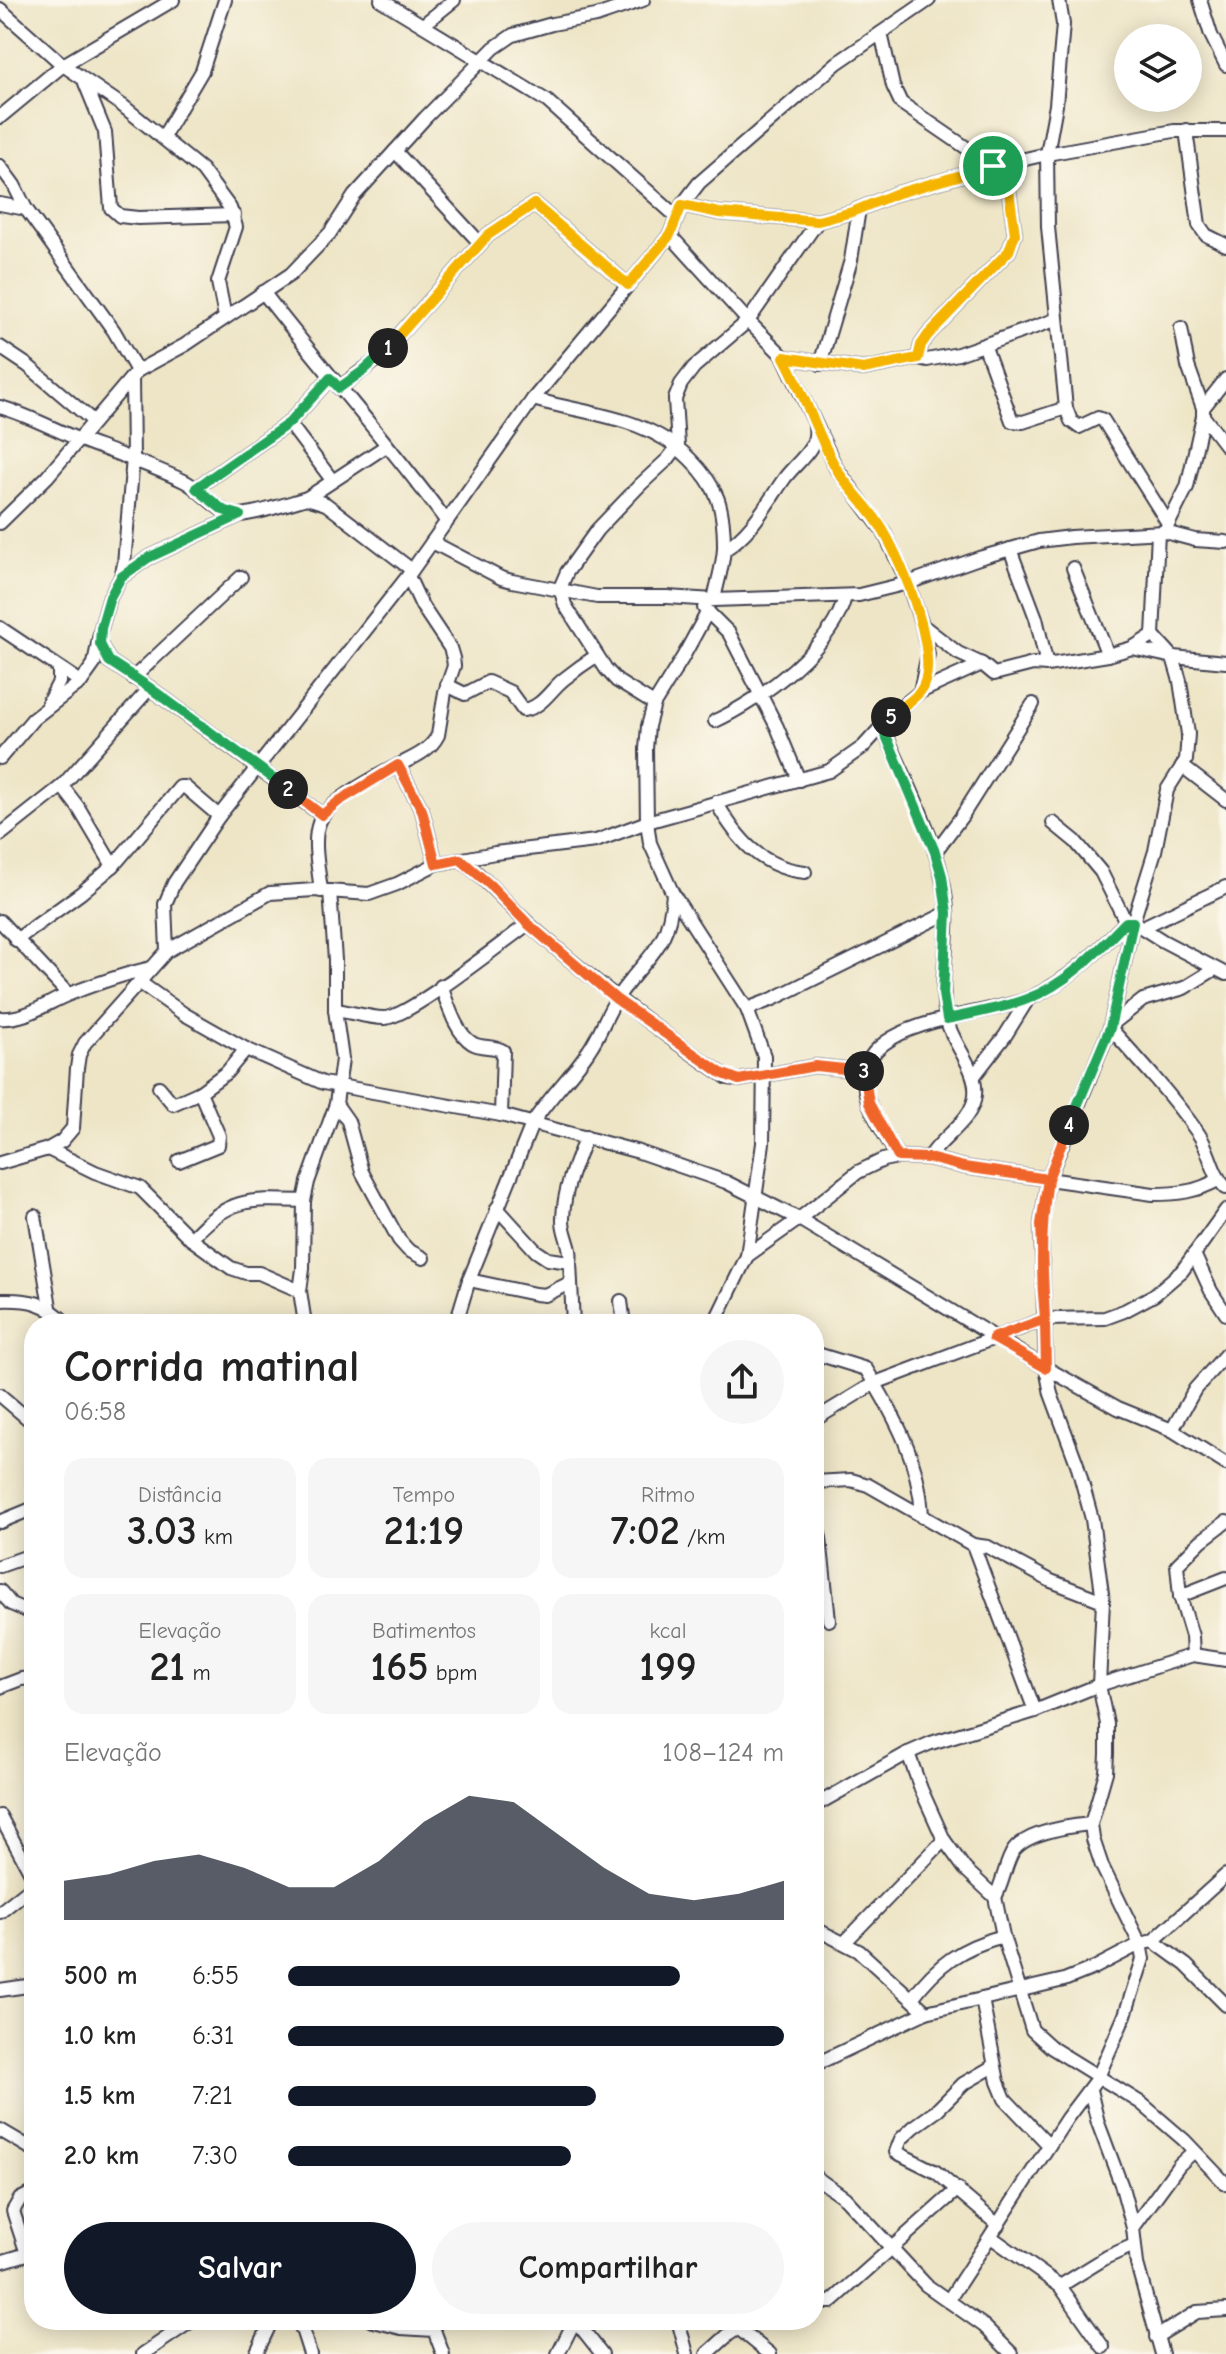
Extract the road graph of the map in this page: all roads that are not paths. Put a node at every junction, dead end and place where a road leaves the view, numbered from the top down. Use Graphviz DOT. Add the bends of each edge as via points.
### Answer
graph roads {
  1 [pos="173,0"];
  2 [pos="225,0"];
  3 [pos="381,0"];
  4 [pos="454,0"];
  5 [pos="643,0"];
  6 [pos="929,0"];
  7 [pos="1059,0"];
  8 [pos="1200,0"];
  9 [pos="0,9"];
  10 [pos="423,25"];
  11 [pos="881,33"];
  12 [pos="482,60"];
  13 [pos="63,65"];
  14 [pos="1226,65"];
  15 [pos="84,81"];
  16 [pos="0,117"];
  17 [pos="1186,130"];
  18 [pos="1226,131"];
  19 [pos="163,137"];
  20 [pos="395,151"];
  21 [pos="1047,154"];
  22 [pos="999,165"];
  23 [pos="0,166"];
  24 [pos="0,204"];
  25 [pos="26,209"];
  26 [pos="859,209"];
  27 [pos="679,211"];
  28 [pos="234,215"];
  29 [pos="818,221"];
  30 [pos="670,235"];
  31 [pos="480,243"];
  32 [pos="1226,245"];
  33 [pos="628,285"];
  34 [pos="263,292"];
  35 [pos="225,317"];
  36 [pos="1055,320"];
  37 [pos="748,321"];
  38 [pos="1181,328"];
  39 [pos="0,347"];
  40 [pos="985,347"];
  41 [pos="784,357"];
  42 [pos="918,358"];
  43 [pos="820,364"];
  44 [pos="134,374"];
  45 [pos="352,379"];
  46 [pos="1226,379"];
  47 [pos="334,383"];
  48 [pos="348,398"];
  49 [pos="533,399"];
  50 [pos="0,407"];
  51 [pos="1066,408"];
  52 [pos="1203,412"];
  53 [pos="93,421"];
  54 [pos="289,423"];
  55 [pos="814,424"];
  56 [pos="79,439"];
  57 [pos="386,446"];
  58 [pos="678,446"];
  59 [pos="1226,446"];
  60 [pos="133,458"];
  61 [pos="332,480"];
  62 [pos="196,488"];
  63 [pos="307,498"];
  64 [pos="240,515"];
  65 [pos="447,522"];
  66 [pos="0,523"];
  67 [pos="1164,529"];
  68 [pos="432,542"];
  69 [pos="1226,542"];
  70 [pos="1010,549"];
  71 [pos="724,550"];
  72 [pos="1073,568"];
  73 [pos="410,573"];
  74 [pos="121,577"];
  75 [pos="241,577"];
  76 [pos="908,583"];
  77 [pos="560,588"];
  78 [pos="845,596"];
  79 [pos="711,605"];
  80 [pos="922,625"];
  81 [pos="0,628"];
  82 [pos="1153,635"];
  83 [pos="100,644"];
  84 [pos="1132,648"];
  85 [pos="1108,655"];
  86 [pos="596,656"];
  87 [pos="1173,657"];
  88 [pos="109,661"];
  89 [pos="1226,662"];
  90 [pos="94,664"];
  91 [pos="982,664"];
  92 [pos="1047,665"];
  93 [pos="59,669"];
  94 [pos="133,678"];
  95 [pos="81,682"];
  96 [pos="447,685"];
  97 [pos="150,688"];
  98 [pos="920,692"];
  99 [pos="761,696"];
  100 [pos="654,704"];
  101 [pos="1033,704"];
  102 [pos="45,707"];
  103 [pos="715,721"];
  104 [pos="882,726"];
  105 [pos="0,758"];
  106 [pos="398,765"];
  107 [pos="1182,766"];
  108 [pos="258,767"];
  109 [pos="799,780"];
  110 [pos="62,786"];
  111 [pos="1226,800"];
  112 [pos="716,802"];
  113 [pos="322,815"];
  114 [pos="219,816"];
  115 [pos="647,822"];
  116 [pos="1053,823"];
  117 [pos="0,835"];
  118 [pos="935,852"];
  119 [pos="460,859"];
  120 [pos="436,864"];
  121 [pos="113,866"];
  122 [pos="805,872"];
  123 [pos="1226,887"];
  124 [pos="325,891"];
  125 [pos="673,894"];
  126 [pos="947,913"];
  127 [pos="0,921"];
  128 [pos="528,924"];
  129 [pos="1134,924"];
  130 [pos="16,940"];
  131 [pos="167,951"];
  132 [pos="151,968"];
  133 [pos="1220,972"];
  134 [pos="139,982"];
  135 [pos="441,986"];
  136 [pos="68,994"];
  137 [pos="616,999"];
  138 [pos="1028,999"];
  139 [pos="747,1009"];
  140 [pos="335,1010"];
  141 [pos="0,1018"];
  142 [pos="947,1019"];
  143 [pos="1111,1026"];
  144 [pos="246,1049"];
  145 [pos="864,1071"];
  146 [pos="765,1074"];
  147 [pos="974,1076"];
  148 [pos="159,1087"];
  149 [pos="337,1087"];
  150 [pos="200,1092"];
  151 [pos="336,1104"];
  152 [pos="501,1115"];
  153 [pos="532,1124"];
  154 [pos="586,1137"];
  155 [pos="48,1149"];
  156 [pos="898,1157"];
  157 [pos="929,1158"];
  158 [pos="1,1160"];
  159 [pos="179,1161"];
  160 [pos="1048,1179"];
  161 [pos="1222,1184"];
  162 [pos="755,1196"];
  163 [pos="304,1201"];
  164 [pos="497,1208"];
  165 [pos="1226,1210"];
  166 [pos="35,1216"];
  167 [pos="799,1219"];
  168 [pos="191,1239"];
  169 [pos="1194,1254"];
  170 [pos="747,1256"];
  171 [pos="423,1258"];
  172 [pos="570,1262"];
  173 [pos="469,1280"];
  174 [pos="570,1283"];
  175 [pos="300,1291"];
  176 [pos="0,1300"];
  177 [pos="621,1301"];
  178 [pos="50,1307"];
  179 [pos="1225,1312"];
  180 [pos="57,1314"];
  181 [pos="303,1314"];
  182 [pos="459,1314"];
  183 [pos="572,1314"];
  184 [pos="623,1314"];
  185 [pos="719,1314"];
  186 [pos="1045,1319"];
  187 [pos="993,1338"];
  188 [pos="1226,1354"];
  189 [pos="824,1356"];
  190 [pos="1046,1368"];
  191 [pos="875,1383"];
  192 [pos="0,1395"];
  193 [pos="824,1414"];
  194 [pos="24,1415"];
  195 [pos="1172,1430"];
  196 [pos="1226,1464"];
  197 [pos="824,1481"];
  198 [pos="24,1512"];
  199 [pos="922,1517"];
  200 [pos="0,1522"];
  201 [pos="1226,1522"];
  202 [pos="973,1545"];
  203 [pos="24,1558"];
  204 [pos="0,1566"];
  205 [pos="824,1574"];
  206 [pos="1226,1578"];
  207 [pos="0,1591"];
  208 [pos="1180,1596"];
  209 [pos="1103,1601"];
  210 [pos="24,1610"];
  211 [pos="829,1620"];
  212 [pos="1193,1655"];
  213 [pos="1226,1660"];
  214 [pos="24,1679"];
  215 [pos="1099,1685"];
  216 [pos="0,1687"];
  217 [pos="1035,1711"];
  218 [pos="908,1753"];
  219 [pos="824,1800"];
  220 [pos="1,1822"];
  221 [pos="1091,1824"];
  222 [pos="944,1840"];
  223 [pos="24,1862"];
  224 [pos="1226,1876"];
  225 [pos="24,1893"];
  226 [pos="995,1897"];
  227 [pos="0,1912"];
  228 [pos="824,1933"];
  229 [pos="1003,1936"];
  230 [pos="845,1942"];
  231 [pos="1147,1942"];
  232 [pos="24,1986"];
  233 [pos="0,1990"];
  234 [pos="1019,1991"];
  235 [pos="912,1998"];
  236 [pos="982,1999"];
  237 [pos="1226,2005"];
  238 [pos="926,2012"];
  239 [pos="824,2060"];
  240 [pos="994,2066"];
  241 [pos="1098,2077"];
  242 [pos="1090,2090"];
  243 [pos="0,2130"];
  244 [pos="24,2144"];
  245 [pos="1049,2145"];
  246 [pos="1194,2151"];
  247 [pos="824,2183"];
  248 [pos="1226,2184"];
  249 [pos="958,2189"];
  250 [pos="24,2197"];
  251 [pos="1133,2228"];
  252 [pos="994,2231"];
  253 [pos="24,2237"];
  254 [pos="1134,2245"];
  255 [pos="892,2248"];
  256 [pos="24,2255"];
  257 [pos="0,2262"];
  258 [pos="1060,2286"];
  259 [pos="948,2301"];
  260 [pos="824,2302"];
  261 [pos="1226,2310"];
  262 [pos="178,2330"];
  263 [pos="267,2330"];
  264 [pos="302,2330"];
  265 [pos="434,2330"];
  266 [pos="576,2330"];
  267 [pos="587,2330"];
  268 [pos="681,2330"];
  269 [pos="736,2330"];
  270 [pos="740,2330"];
  271 [pos="1156,2337"];
  272 [pos="1103,2347"];
  273 [pos="143,2354"];
  274 [pos="256,2354"];
  275 [pos="310,2354"];
  276 [pos="443,2354"];
  277 [pos="558,2354"];
  278 [pos="602,2354"];
  279 [pos="687,2354"];
  280 [pos="707,2354"];
  281 [pos="770,2354"];
  282 [pos="1012,2354"];
  283 [pos="1162,2354"];
  1 -- 13 [label="street"];
  2 -- 19 [label="street" via="202,71"];
  3 -- 10 [label="street"];
  4 -- 10 [label="street"];
  5 -- 12 [label="street" via="513,35"];
  6 -- 11 [label="street"];
  7 -- 21 [label="street" via="1063,24"];
  8 -- 14 [label="street"];
  9 -- 13 [label="street"];
  10 -- 12 [label="street"];
  11 -- 22 [label="street" via="901,103"];
  11 -- 27 [label="street" via="766,122 699,183"];
  12 -- 20 [label="street"];
  12 -- 27 [label="street" via="547,101"];
  13 -- 15 [label="street"];
  13 -- 16 [label="street"];
  15 -- 19 [label="street"];
  15 -- 28 [label="street" via="105,132 111,208 120,216 138,218"];
  17 -- 18 [label="street"];
  17 -- 21 [label="street"];
  17 -- 32 [label="street" via="1199,225"];
  19 -- 28 [label="street" via="202,170"];
  20 -- 31 [label="street"];
  20 -- 34 [label="street" via="354,196 330,233 291,274"];
  21 -- 22 [label="street"];
  21 -- 36 [label="street"];
  22 -- 26 [label="street"];
  22 -- 42 [label="street" via="1014,242 928,335"];
  23 -- 25 [label="street"];
  24 -- 25 [label="street"];
  25 -- 44 [label="street" via="99,308"];
  26 -- 29 [label="street"];
  26 -- 43 [label="street" via="851,260"];
  27 -- 29 [label="street"];
  27 -- 30 [label="street"];
  28 -- 35 [label="street" via="236,227 218,282"];
  29 -- 37 [label="street"];
  30 -- 33 [label="street"];
  30 -- 37 [label="street"];
  31 -- 33 [label="street" via="534,204"];
  31 -- 45 [label="street" via="378,359"];
  33 -- 49 [label="street"];
  34 -- 35 [label="street"];
  34 -- 47 [label="street"];
  35 -- 44 [label="street"];
  36 -- 40 [label="street"];
  36 -- 51 [label="street"];
  37 -- 41 [label="street"];
  37 -- 58 [label="street" via="681,384 675,399"];
  38 -- 52 [label="street"];
  39 -- 53 [label="street"];
  40 -- 42 [label="street"];
  40 -- 51 [label="street" via="1012,421"];
  41 -- 43 [label="street"];
  41 -- 55 [label="street"];
  42 -- 43 [label="street" via="863,369"];
  44 -- 53 [label="street"];
  44 -- 60 [label="street"];
  45 -- 47 [label="street"];
  45 -- 48 [label="street"];
  46 -- 52 [label="street"];
  47 -- 48 [label="street"];
  47 -- 54 [label="street"];
  48 -- 57 [label="street"];
  49 -- 58 [label="street" via="636,424"];
  49 -- 65 [label="street"];
  50 -- 56 [label="street"];
  51 -- 67 [label="street" via="1079,427 1103,420"];
  52 -- 59 [label="street"];
  52 -- 67 [label="street" via="1187,487"];
  53 -- 56 [label="street"];
  54 -- 61 [label="street"];
  54 -- 62 [label="street"];
  55 -- 71 [label="street" via="811,448 753,525"];
  55 -- 76 [label="street" via="836,468 884,532"];
  56 -- 60 [label="street"];
  56 -- 66 [label="street"];
  57 -- 61 [label="street"];
  57 -- 65 [label="street"];
  58 -- 71 [label="street" via="717,493"];
  58 -- 77 [label="street" via="597,530"];
  60 -- 62 [label="street"];
  60 -- 74 [label="street"];
  61 -- 63 [label="street"];
  62 -- 64 [label="street" via="223,510"];
  63 -- 64 [label="street"];
  63 -- 73 [label="street" via="326,504"];
  64 -- 74 [label="street" via="148,558"];
  65 -- 68 [label="street"];
  67 -- 69 [label="street" via="1195,540"];
  67 -- 70 [label="street" via="1039,541"];
  67 -- 82 [label="street"];
  68 -- 73 [label="street"];
  68 -- 77 [label="street" via="501,578"];
  70 -- 76 [label="street"];
  70 -- 92 [label="street"];
  71 -- 79 [label="street"];
  72 -- 85 [label="street"];
  73 -- 96 [label="street" via="422,606 450,648 454,666"];
  73 -- 108 [label="street"];
  74 -- 83 [label="street" via="110,597"];
  75 -- 94 [label="street"];
  76 -- 78 [label="street"];
  76 -- 80 [label="street"];
  77 -- 79 [label="street" via="597,597 667,597"];
  77 -- 86 [label="street"];
  78 -- 79 [label="street" via="769,596"];
  78 -- 99 [label="street" via="829,629"];
  79 -- 99 [label="street"];
  79 -- 100 [label="street"];
  80 -- 91 [label="street"];
  80 -- 98 [label="street" via="928,654"];
  81 -- 93 [label="street"];
  82 -- 84 [label="street"];
  82 -- 87 [label="street"];
  83 -- 88 [label="street"];
  83 -- 90 [label="street"];
  84 -- 85 [label="street"];
  84 -- 87 [label="street"];
  85 -- 92 [label="street"];
  86 -- 96 [label="street" via="528,710 510,692 488,682 465,694"];
  86 -- 100 [label="street" via="617,681"];
  87 -- 89 [label="street"];
  87 -- 107 [label="street" via="1188,734"];
  88 -- 90 [label="street"];
  88 -- 94 [label="street"];
  90 -- 95 [label="street"];
  91 -- 92 [label="street" via="994,674"];
  91 -- 98 [label="street"];
  93 -- 95 [label="street"];
  93 -- 102 [label="street" via="55,695"];
  94 -- 97 [label="street"];
  95 -- 102 [label="street"];
  96 -- 106 [label="street" via="435,742"];
  97 -- 108 [label="street"];
  97 -- 110 [label="street"];
  98 -- 104 [label="street"];
  99 -- 103 [label="street"];
  99 -- 109 [label="street"];
  100 -- 115 [label="street" via="646,749"];
  101 -- 118 [label="street"];
  102 -- 105 [label="street"];
  104 -- 109 [label="street" via="844,762"];
  104 -- 118 [label="street"];
  106 -- 113 [label="street"];
  106 -- 120 [label="street" via="422,810"];
  107 -- 111 [label="street"];
  107 -- 129 [label="street" via="1167,790"];
  108 -- 113 [label="street"];
  108 -- 114 [label="street"];
  109 -- 112 [label="street"];
  110 -- 117 [label="street"];
  110 -- 121 [label="street"];
  112 -- 115 [label="street"];
  112 -- 122 [label="street" via="757,855 782,869"];
  113 -- 124 [label="street" via="317,834"];
  114 -- 121 [label="street" via="180,787"];
  114 -- 131 [label="street" via="165,904"];
  115 -- 119 [label="street" via="596,841"];
  115 -- 125 [label="street" via="650,843"];
  116 -- 129 [label="street" via="1101,872"];
  118 -- 126 [label="street"];
  119 -- 120 [label="street"];
  119 -- 128 [label="street"];
  120 -- 124 [label="street" via="369,894"];
  121 -- 130 [label="street"];
  123 -- 129 [label="street"];
  124 -- 131 [label="street" via="270,893"];
  124 -- 140 [label="street" via="335,960"];
  125 -- 137 [label="street" via="663,940"];
  125 -- 139 [label="street"];
  126 -- 139 [label="street"];
  126 -- 142 [label="street"];
  127 -- 130 [label="street"];
  128 -- 135 [label="street"];
  128 -- 137 [label="street"];
  129 -- 133 [label="street"];
  129 -- 138 [label="street" via="1075,971"];
  129 -- 143 [label="street"];
  130 -- 136 [label="street"];
  131 -- 132 [label="street"];
  132 -- 134 [label="street"];
  132 -- 136 [label="street"];
  133 -- 143 [label="street" via="1143,1000"];
  134 -- 144 [label="street"];
  134 -- 155 [label="street" via="85,1043 77,1068 73,1128"];
  135 -- 140 [label="street" via="386,1019"];
  135 -- 152 [label="street" via="461,1032 473,1044 503,1051"];
  136 -- 141 [label="street" via="13,1019"];
  137 -- 146 [label="street" via="728,1078"];
  137 -- 153 [label="street" via="591,1048"];
  138 -- 142 [label="street"];
  138 -- 147 [label="street"];
  139 -- 146 [label="street"];
  140 -- 149 [label="street" via="342,1059"];
  142 -- 145 [label="street" via="906,1029 876,1051"];
  142 -- 147 [label="street"];
  143 -- 160 [label="street"];
  143 -- 161 [label="street" via="1198,1134"];
  144 -- 149 [label="street"];
  144 -- 150 [label="street"];
  145 -- 146 [label="street" via="815,1066"];
  145 -- 156 [label="street" via="869,1103"];
  146 -- 162 [label="street"];
  147 -- 157 [label="street" via="973,1105"];
  148 -- 150 [label="street" via="173,1104"];
  149 -- 151 [label="street"];
  149 -- 152 [label="street"];
  150 -- 159 [label="street" via="220,1141 215,1148"];
  151 -- 163 [label="street"];
  151 -- 171 [label="street" via="348,1121 362,1172 399,1240"];
  152 -- 153 [label="street"];
  153 -- 154 [label="street"];
  153 -- 164 [label="street"];
  154 -- 162 [label="street"];
  154 -- 172 [label="street" via="568,1182 563,1217"];
  155 -- 158 [label="street"];
  155 -- 168 [label="street" via="140,1188"];
  156 -- 157 [label="street"];
  156 -- 167 [label="street" via="858,1172"];
  157 -- 160 [label="street"];
  160 -- 161 [label="street" via="1153,1194 1182,1194"];
  160 -- 186 [label="street" via="1041,1224"];
  162 -- 167 [label="street"];
  162 -- 170 [label="street"];
  163 -- 168 [label="street" via="238,1203 217,1212"];
  163 -- 175 [label="street"];
  164 -- 172 [label="street" via="536,1251"];
  164 -- 173 [label="street"];
  165 -- 169 [label="street"];
  166 -- 178 [label="street"];
  167 -- 170 [label="street"];
  167 -- 187 [label="street"];
  168 -- 175 [label="street" via="240,1272 259,1273"];
  169 -- 179 [label="street"];
  169 -- 186 [label="street" via="1154,1295 1124,1311 1105,1318"];
  170 -- 185 [label="street"];
  172 -- 174 [label="street"];
  173 -- 174 [label="street" via="545,1295"];
  173 -- 182 [label="street"];
  174 -- 183 [label="street"];
  175 -- 181 [label="street"];
  176 -- 178 [label="street"];
  177 -- 184 [label="street"];
  178 -- 180 [label="street"];
  186 -- 187 [label="street"];
  186 -- 190 [label="street"];
  187 -- 190 [label="street"];
  187 -- 191 [label="street"];
  188 -- 195 [label="street" via="1195,1389"];
  189 -- 191 [label="street" via="866,1369"];
  190 -- 195 [label="street" via="1118,1408"];
  190 -- 209 [label="street" via="1092,1519"];
  191 -- 193 [label="street"];
  191 -- 199 [label="street" via="919,1477"];
  192 -- 194 [label="street"];
  195 -- 196 [label="street"];
  197 -- 199 [label="street" via="868,1485"];
  198 -- 200 [label="street"];
  199 -- 202 [label="street"];
  201 -- 208 [label="street" via="1177,1565"];
  202 -- 209 [label="street" via="988,1547"];
  202 -- 217 [label="street"];
  203 -- 204 [label="street"];
  205 -- 211 [label="street"];
  206 -- 208 [label="street"];
  207 -- 210 [label="street"];
  208 -- 212 [label="street"];
  209 -- 215 [label="street"];
  212 -- 213 [label="street"];
  212 -- 215 [label="street"];
  214 -- 216 [label="street"];
  215 -- 217 [label="street"];
  215 -- 221 [label="street" via="1107,1724 1106,1772"];
  217 -- 218 [label="street"];
  218 -- 219 [label="street"];
  218 -- 222 [label="street"];
  220 -- 223 [label="street"];
  221 -- 226 [label="street" via="1052,1830 1013,1850"];
  221 -- 231 [label="street" via="1102,1866"];
  222 -- 226 [label="street"];
  222 -- 230 [label="street"];
  224 -- 231 [label="street"];
  225 -- 227 [label="street"];
  226 -- 229 [label="street"];
  228 -- 230 [label="street"];
  229 -- 234 [label="street"];
  229 -- 235 [label="street" via="979,1942 942,1964"];
  230 -- 235 [label="street"];
  231 -- 234 [label="street" via="1078,1976"];
  231 -- 237 [label="street" via="1186,1965"];
  231 -- 241 [label="street" via="1141,1971"];
  232 -- 233 [label="street"];
  234 -- 236 [label="street"];
  234 -- 241 [label="street" via="1032,2030"];
  235 -- 238 [label="street"];
  236 -- 238 [label="street"];
  236 -- 240 [label="street"];
  238 -- 239 [label="street"];
  240 -- 245 [label="street" via="1005,2099"];
  240 -- 249 [label="street" via="963,2084 897,2145 896,2152"];
  241 -- 242 [label="street"];
  241 -- 246 [label="street" via="1141,2103"];
  242 -- 245 [label="street"];
  242 -- 251 [label="street"];
  243 -- 244 [label="street"];
  245 -- 252 [label="street"];
  246 -- 248 [label="street"];
  246 -- 251 [label="street"];
  247 -- 255 [label="street"];
  249 -- 252 [label="street"];
  249 -- 255 [label="street"];
  250 -- 253 [label="street" via="13,2211"];
  251 -- 254 [label="street"];
  252 -- 258 [label="street"];
  252 -- 259 [label="street"];
  254 -- 258 [label="street"];
  254 -- 271 [label="street"];
  255 -- 259 [label="street"];
  255 -- 260 [label="street" via="831,2302"];
  256 -- 257 [label="street"];
  258 -- 272 [label="street"];
  259 -- 282 [label="street"];
  261 -- 271 [label="street" via="1197,2312"];
  262 -- 273 [label="street"];
  263 -- 274 [label="street"];
  264 -- 275 [label="street"];
  265 -- 276 [label="street"];
  266 -- 277 [label="street"];
  267 -- 278 [label="street"];
  268 -- 279 [label="street"];
  269 -- 280 [label="street"];
  270 -- 281 [label="street"];
  271 -- 283 [label="street"];
}
